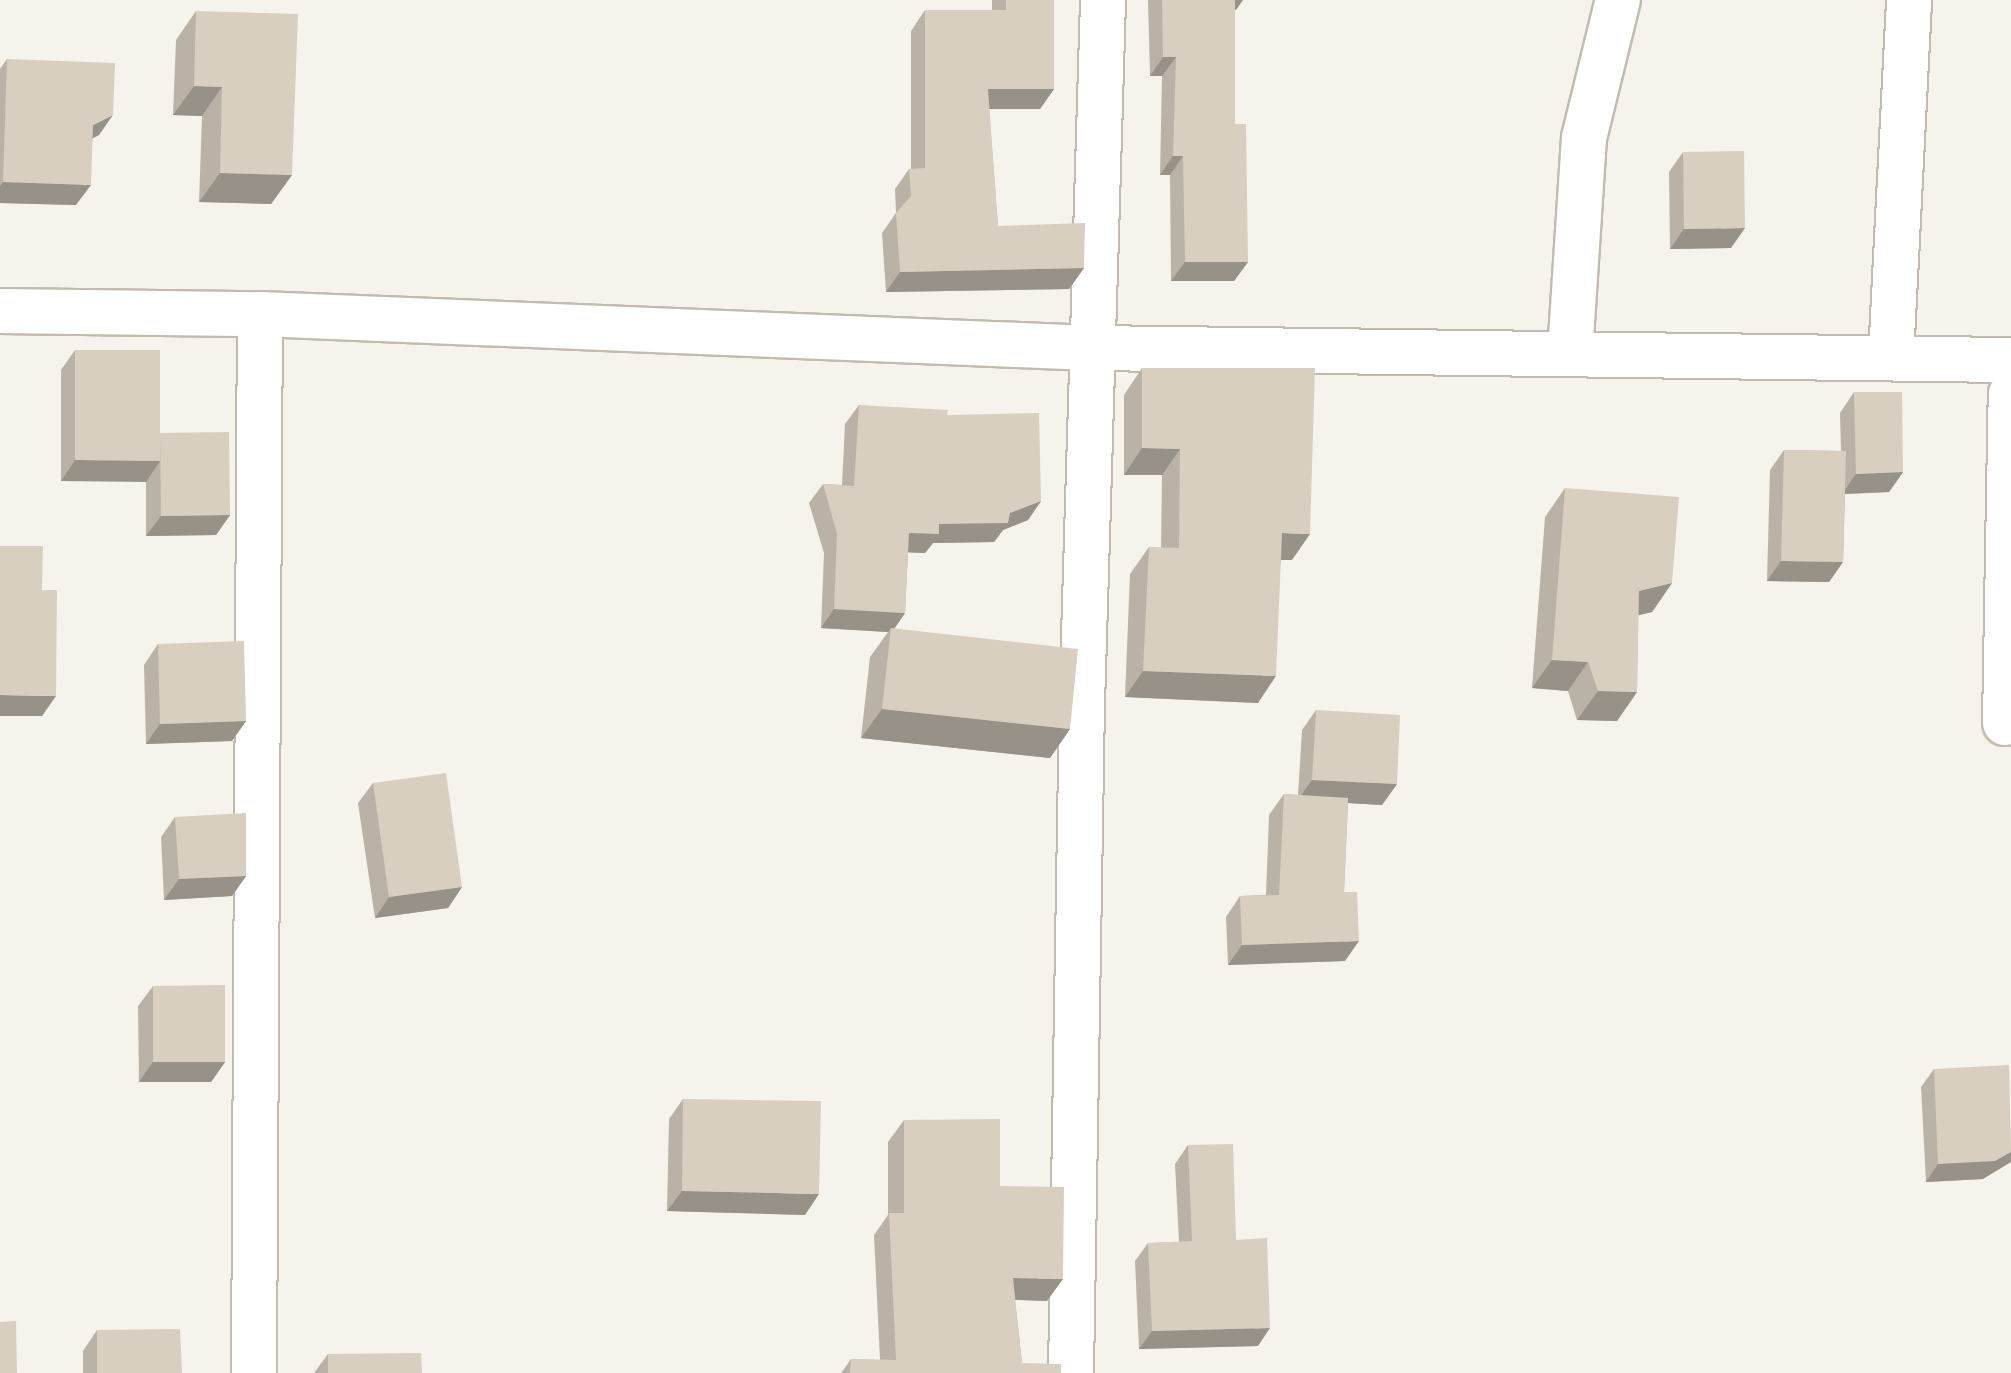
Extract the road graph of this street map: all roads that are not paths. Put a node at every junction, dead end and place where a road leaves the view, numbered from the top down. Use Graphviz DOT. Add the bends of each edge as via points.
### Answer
graph roads {
  1 [pos="1103,0"];
  2 [pos="1618,0"];
  3 [pos="1909,0"];
  4 [pos="0,311"];
  5 [pos="260,314"];
  6 [pos="1091,348"];
  7 [pos="1550,353"];
  8 [pos="1891,357"];
  9 [pos="2011,360"];
  10 [pos="2011,394"];
  11 [pos="2005,723"];
  12 [pos="254,1373"];
  13 [pos="1071,1373"];
  1 -- 6 [label="street"];
  2 -- 7 [label="street" via="1584,138"];
  3 -- 8 [label="street"];
  4 -- 5 [label="street"];
  5 -- 6 [label="street"];
  5 -- 12 [label="street"];
  6 -- 7 [label="street"];
  6 -- 13 [label="street"];
  7 -- 8 [label="street"];
  8 -- 9 [label="street"];
  10 -- 11 [label="street"];
}
